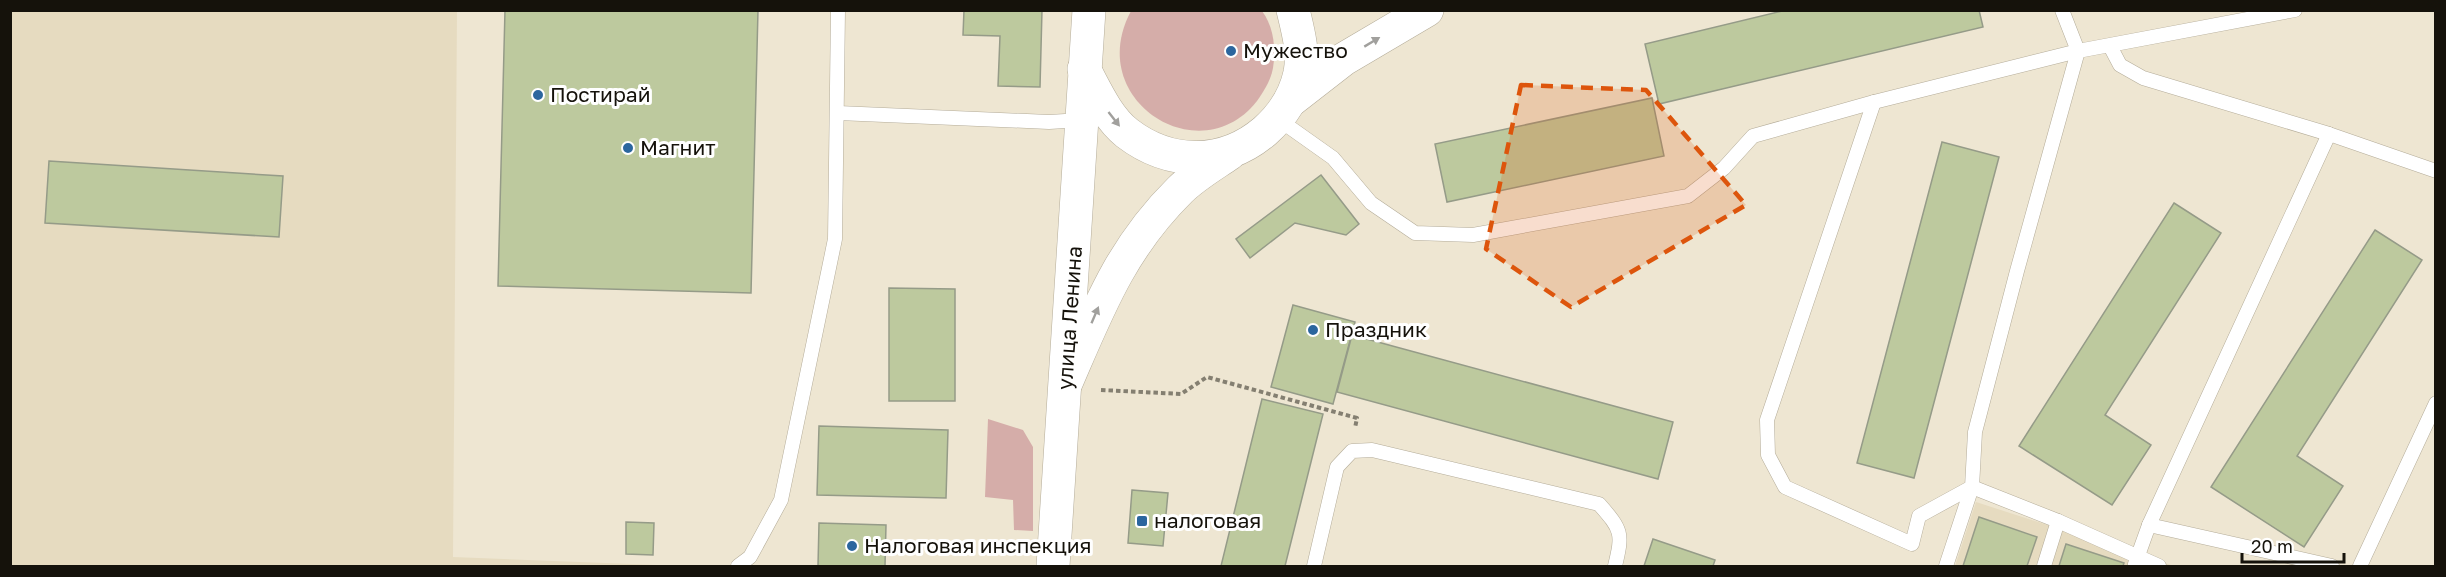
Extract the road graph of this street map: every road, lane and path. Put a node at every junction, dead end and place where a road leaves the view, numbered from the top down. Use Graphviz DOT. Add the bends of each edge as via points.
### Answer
graph roads {
  1 [pos="838,10"];
  2 [pos="1293,10"];
  3 [pos="1427,10"];
  4 [pos="2062,10"];
  5 [pos="2295,10"];
  6 [pos="1091,15"];
  7 [pos="2110,46"];
  8 [pos="2078,51"];
  9 [pos="1084,69"];
  10 [pos="1874,102"];
  11 [pos="1284,110"];
  12 [pos="838,113"];
  13 [pos="1084,120"];
  14 [pos="2329,134"];
  15 [pos="1229,153"];
  16 [pos="2436,171"];
  17 [pos="1065,388"];
  18 [pos="2436,403"];
  19 [pos="1352,451"];
  20 [pos="1972,487"];
  21 [pos="2058,521"];
  22 [pos="2149,525"];
  23 [pos="2136,562"];
  24 [pos="738,567"];
  25 [pos="1053,567"];
  26 [pos="1314,567"];
  27 [pos="1615,567"];
  28 [pos="1946,567"];
  29 [pos="2044,567"];
  30 [pos="2159,567"];
  31 [pos="2332,567"];
  32 [pos="2360,567"];
  1 -- 12 [label="lane"];
  2 -- 11 [label="street" via="1301,43 1300,74"];
  11 -- 3 [label="street, one-way" via="1344,59"];
  4 -- 8 [label="lane"];
  5 -- 7 [label="lane"];
  6 -- 9 [label="street, улица Ленина"];
  7 -- 8 [label="lane"];
  7 -- 14 [label="lane" via="2121,65 2143,78"];
  8 -- 10 [label="lane"];
  8 -- 20 [label="lane" via="1976,432"];
  9 -- 13 [label="street, улица Ленина"];
  9 -- 15 [label="street, one-way" via="1114,121 1145,146 1177,157"];
  10 -- 11 [label="lane" via="1753,136 1724,168 1688,196 1473,235 1415,233 1371,203"];
  10 -- 20 [label="lane" via="1767,420 1768,455 1785,487 1912,544 1919,516"];
  11 -- 15 [label="street" via="1250,144"];
  12 -- 13 [label="lane"];
  12 -- 24 [label="lane" via="835,239 781,500 750,557"];
  13 -- 17 [label="street, улица Ленина"];
  14 -- 16 [label="lane"];
  14 -- 22 [label="lane"];
  17 -- 15 [label="street, one-way" via="1104,294 1135,240 1181,188"];
  17 -- 19 [label="path" via="1181,394 1207,377 1357,417"];
  17 -- 25 [label="street, улица Ленина"];
  18 -- 32 [label="lane"];
  19 -- 26 [label="lane" via="1337,467"];
  19 -- 27 [label="lane" via="1372,450 1599,504 1617,524 1621,541"];
  20 -- 21 [label="lane"];
  20 -- 28 [label="lane"];
  21 -- 23 [label="lane"];
  21 -- 29 [label="lane"];
  22 -- 23 [label="lane"];
  22 -- 31 [label="lane"];
  23 -- 30 [label="lane"];
}
